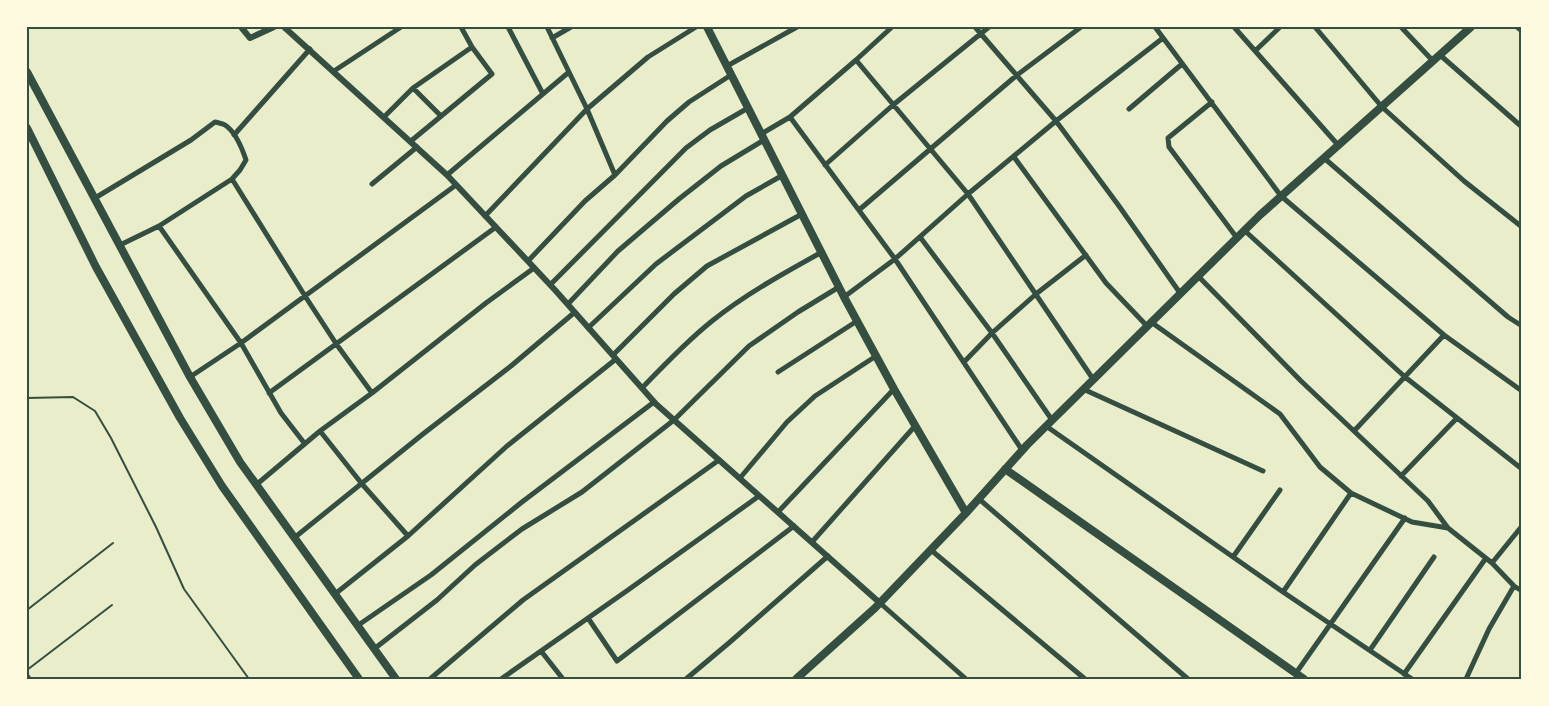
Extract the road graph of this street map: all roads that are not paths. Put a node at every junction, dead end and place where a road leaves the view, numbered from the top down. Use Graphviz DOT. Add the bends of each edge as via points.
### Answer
graph roads {
  1 [pos="241,27"];
  2 [pos="274,27"];
  3 [pos="401,27"];
  4 [pos="461,27"];
  5 [pos="508,27"];
  6 [pos="547,27"];
  7 [pos="571,27"];
  8 [pos="696,27"];
  9 [pos="707,27"];
  10 [pos="796,27"];
  11 [pos="892,27"];
  12 [pos="975,27"];
  13 [pos="989,27"];
  14 [pos="1080,27"];
  15 [pos="1155,27"];
  16 [pos="1234,27"];
  17 [pos="1280,27"];
  18 [pos="1316,27"];
  19 [pos="1401,27"];
  20 [pos="1471,27"];
  21 [pos="1517,27"];
  22 [pos="289,29"];
  23 [pos="1522,32"];
  24 [pos="981,33"];
  25 [pos="552,38"];
  26 [pos="1162,38"];
  27 [pos="472,47"];
  28 [pos="310,49"];
  29 [pos="1255,51"];
  30 [pos="1440,55"];
  31 [pos="856,60"];
  32 [pos="1433,61"];
  33 [pos="1182,64"];
  34 [pos="727,66"];
  35 [pos="334,71"];
  36 [pos="27,72"];
  37 [pos="569,72"];
  38 [pos="731,75"];
  39 [pos="1017,75"];
  40 [pos="413,88"];
  41 [pos="543,94"];
  42 [pos="1212,102"];
  43 [pos="893,105"];
  44 [pos="1382,107"];
  45 [pos="748,108"];
  46 [pos="587,109"];
  47 [pos="1128,109"];
  48 [pos="441,116"];
  49 [pos="384,117"];
  50 [pos="790,117"];
  51 [pos="1056,121"];
  52 [pos="1522,127"];
  53 [pos="27,128"];
  54 [pos="234,135"];
  55 [pos="763,137"];
  56 [pos="411,141"];
  57 [pos="1338,145"];
  58 [pos="417,147"];
  59 [pos="931,149"];
  60 [pos="1014,157"];
  61 [pos="1324,158"];
  62 [pos="825,165"];
  63 [pos="447,175"];
  64 [pos="615,175"];
  65 [pos="783,175"];
  66 [pos="232,179"];
  67 [pos="372,184"];
  68 [pos="456,185"];
  69 [pos="968,194"];
  70 [pos="1281,196"];
  71 [pos="95,198"];
  72 [pos="859,210"];
  73 [pos="802,214"];
  74 [pos="485,216"];
  75 [pos="159,226"];
  76 [pos="496,227"];
  77 [pos="1522,227"];
  78 [pos="1244,230"];
  79 [pos="920,237"];
  80 [pos="1237,238"];
  81 [pos="120,245"];
  82 [pos="822,252"];
  83 [pos="1086,255"];
  84 [pos="895,259"];
  85 [pos="528,261"];
  86 [pos="534,268"];
  87 [pos="1198,276"];
  88 [pos="550,285"];
  89 [pos="839,287"];
  90 [pos="1180,293"];
  91 [pos="1036,294"];
  92 [pos="305,296"];
  93 [pos="844,297"];
  94 [pos="568,304"];
  95 [pos="574,312"];
  96 [pos="857,321"];
  97 [pos="1149,324"];
  98 [pos="1522,326"];
  99 [pos="588,328"];
  100 [pos="992,333"];
  101 [pos="1444,335"];
  102 [pos="241,343"];
  103 [pos="337,345"];
  104 [pos="876,356"];
  105 [pos="615,357"];
  106 [pos="964,362"];
  107 [pos="778,372"];
  108 [pos="1405,376"];
  109 [pos="190,377"];
  110 [pos="1093,379"];
  111 [pos="642,388"];
  112 [pos="894,389"];
  113 [pos="1083,389"];
  114 [pos="1522,392"];
  115 [pos="269,393"];
  116 [pos="372,393"];
  117 [pos="27,398"];
  118 [pos="654,402"];
  119 [pos="1457,418"];
  120 [pos="674,420"];
  121 [pos="1049,423"];
  122 [pos="915,426"];
  123 [pos="1354,431"];
  124 [pos="320,432"];
  125 [pos="305,444"];
  126 [pos="1022,450"];
  127 [pos="719,460"];
  128 [pos="1005,469"];
  129 [pos="1522,470"];
  130 [pos="1263,471"];
  131 [pos="1401,476"];
  132 [pos="740,478"];
  133 [pos="362,484"];
  134 [pos="256,485"];
  135 [pos="1280,490"];
  136 [pos="1351,493"];
  137 [pos="759,496"];
  138 [pos="979,499"];
  139 [pos="778,512"];
  140 [pos="966,513"];
  141 [pos="1405,519"];
  142 [pos="794,526"];
  143 [pos="1522,526"];
  144 [pos="1448,528"];
  145 [pos="408,536"];
  146 [pos="294,538"];
  147 [pos="812,542"];
  148 [pos="113,543"];
  149 [pos="931,550"];
  150 [pos="828,556"];
  151 [pos="1434,556"];
  152 [pos="1233,557"];
  153 [pos="1486,558"];
  154 [pos="1492,563"];
  155 [pos="1514,586"];
  156 [pos="1522,591"];
  157 [pos="1283,592"];
  158 [pos="335,594"];
  159 [pos="880,603"];
  160 [pos="112,605"];
  161 [pos="27,610"];
  162 [pos="588,618"];
  163 [pos="1331,624"];
  164 [pos="357,626"];
  165 [pos="374,649"];
  166 [pos="1370,650"];
  167 [pos="542,651"];
  168 [pos="27,672"];
  169 [pos="1296,673"];
  170 [pos="1404,674"];
  171 [pos="31,679"];
  172 [pos="249,679"];
  173 [pos="359,679"];
  174 [pos="396,679"];
  175 [pos="430,679"];
  176 [pos="502,679"];
  177 [pos="563,679"];
  178 [pos="686,679"];
  179 [pos="796,679"];
  180 [pos="966,679"];
  181 [pos="1085,679"];
  182 [pos="1188,679"];
  183 [pos="1304,679"];
  184 [pos="1412,679"];
  185 [pos="1466,679"];
  1 -- 2 [label="street" via="250,38"];
  3 -- 35 [label="street"];
  4 -- 27 [label="street"];
  5 -- 41 [label="street"];
  6 -- 25 [label="street"];
  7 -- 25 [label="street"];
  8 -- 46 [label="street" via="648,57"];
  9 -- 34 [label="main road"];
  10 -- 34 [label="street"];
  11 -- 31 [label="street"];
  12 -- 24 [label="street"];
  13 -- 24 [label="street"];
  14 -- 39 [label="street"];
  15 -- 26 [label="street"];
  16 -- 29 [label="street"];
  17 -- 29 [label="street"];
  18 -- 44 [label="street"];
  19 -- 32 [label="street"];
  20 -- 30 [label="main road"];
  21 -- 23 [label="street"];
  22 -- 28 [label="street"];
  24 -- 39 [label="street"];
  24 -- 43 [label="street"];
  25 -- 37 [label="street"];
  26 -- 33 [label="street"];
  26 -- 51 [label="street"];
  27 -- 40 [label="street"];
  27 -- 48 [label="street" via="492,74"];
  28 -- 35 [label="street"];
  28 -- 54 [label="street"];
  29 -- 57 [label="street"];
  30 -- 32 [label="main road"];
  30 -- 52 [label="street"];
  31 -- 43 [label="street"];
  31 -- 50 [label="street"];
  32 -- 44 [label="main road"];
  33 -- 42 [label="street"];
  33 -- 47 [label="street"];
  34 -- 38 [label="main road"];
  35 -- 49 [label="street"];
  36 -- 71 [label="main road"];
  37 -- 41 [label="street"];
  37 -- 46 [label="street"];
  38 -- 45 [label="main road"];
  38 -- 64 [label="street" via="666,121"];
  39 -- 51 [label="street"];
  39 -- 59 [label="street"];
  40 -- 48 [label="street"];
  40 -- 49 [label="street"];
  41 -- 63 [label="street"];
  42 -- 70 [label="street"];
  42 -- 80 [label="street" via="1168,138 1169,147"];
  43 -- 59 [label="street"];
  43 -- 62 [label="street"];
  44 -- 57 [label="main road"];
  44 -- 77 [label="street" via="1464,182"];
  45 -- 55 [label="main road"];
  45 -- 88 [label="street" via="686,148"];
  46 -- 64 [label="street"];
  46 -- 74 [label="street"];
  48 -- 56 [label="street"];
  49 -- 56 [label="street"];
  50 -- 55 [label="street"];
  50 -- 62 [label="street"];
  51 -- 60 [label="street"];
  51 -- 90 [label="street"];
  53 -- 173 [label="main road" via="96,267 180,418 222,486"];
  54 -- 66 [label="street" via="246,160"];
  54 -- 71 [label="street" via="226,125 215,122"];
  55 -- 65 [label="main road"];
  55 -- 94 [label="street" via="679,199 618,251"];
  56 -- 58 [label="street"];
  57 -- 61 [label="main road"];
  58 -- 63 [label="street"];
  58 -- 67 [label="street"];
  59 -- 69 [label="street"];
  59 -- 72 [label="street"];
  60 -- 69 [label="street"];
  60 -- 83 [label="street"];
  61 -- 70 [label="main road"];
  61 -- 98 [label="street"];
  62 -- 72 [label="street"];
  63 -- 68 [label="street"];
  64 -- 85 [label="street"];
  65 -- 73 [label="main road"];
  65 -- 99 [label="street" via="746,196 656,264"];
  66 -- 75 [label="street"];
  66 -- 92 [label="street"];
  68 -- 74 [label="street"];
  68 -- 92 [label="street"];
  69 -- 79 [label="street"];
  69 -- 91 [label="street"];
  70 -- 78 [label="main road"];
  70 -- 101 [label="street"];
  71 -- 81 [label="main road"];
  72 -- 84 [label="street"];
  73 -- 82 [label="main road"];
  73 -- 105 [label="street" via="707,266 674,294"];
  74 -- 76 [label="street"];
  75 -- 81 [label="street"];
  75 -- 102 [label="street"];
  76 -- 85 [label="street"];
  76 -- 103 [label="street"];
  78 -- 80 [label="main road"];
  78 -- 108 [label="street"];
  79 -- 84 [label="street"];
  79 -- 100 [label="street"];
  80 -- 87 [label="main road"];
  81 -- 109 [label="main road"];
  82 -- 89 [label="main road"];
  82 -- 111 [label="street" via="760,287 712,321"];
  83 -- 91 [label="street"];
  83 -- 97 [label="street" via="1106,283"];
  84 -- 93 [label="street"];
  84 -- 106 [label="street"];
  85 -- 86 [label="street"];
  86 -- 88 [label="street"];
  86 -- 116 [label="street"];
  87 -- 90 [label="main road"];
  87 -- 123 [label="street"];
  88 -- 94 [label="street"];
  89 -- 93 [label="main road"];
  89 -- 120 [label="street" via="749,346"];
  90 -- 97 [label="main road"];
  91 -- 100 [label="street"];
  91 -- 110 [label="street"];
  92 -- 102 [label="street"];
  92 -- 103 [label="street"];
  93 -- 96 [label="main road"];
  94 -- 95 [label="street"];
  95 -- 99 [label="street"];
  95 -- 133 [label="street"];
  96 -- 104 [label="main road"];
  96 -- 107 [label="street"];
  97 -- 110 [label="main road"];
  97 -- 136 [label="street" via="1280,414 1320,467"];
  99 -- 105 [label="street"];
  100 -- 106 [label="street"];
  100 -- 121 [label="street"];
  101 -- 108 [label="street"];
  101 -- 114 [label="street"];
  102 -- 109 [label="street"];
  102 -- 115 [label="street"];
  103 -- 115 [label="street"];
  103 -- 116 [label="street"];
  104 -- 112 [label="main road"];
  104 -- 132 [label="street" via="815,396 787,422"];
  105 -- 111 [label="street"];
  105 -- 145 [label="street" via="507,446"];
  106 -- 126 [label="street"];
  108 -- 119 [label="street"];
  108 -- 123 [label="street"];
  109 -- 134 [label="main road"];
  110 -- 113 [label="main road"];
  111 -- 118 [label="street"];
  112 -- 122 [label="main road"];
  112 -- 139 [label="street"];
  113 -- 121 [label="main road"];
  113 -- 130 [label="street"];
  115 -- 125 [label="street"];
  116 -- 124 [label="street"];
  117 -- 172 [label="lane" via="73,397 95,411 184,589"];
  118 -- 120 [label="street"];
  118 -- 164 [label="street" via="431,575"];
  119 -- 129 [label="street"];
  119 -- 131 [label="street"];
  120 -- 127 [label="street"];
  120 -- 165 [label="street" via="582,492 522,529"];
  121 -- 126 [label="main road"];
  121 -- 152 [label="street"];
  122 -- 140 [label="main road"];
  122 -- 147 [label="street"];
  123 -- 131 [label="street"];
  124 -- 125 [label="street"];
  124 -- 133 [label="street"];
  125 -- 134 [label="street"];
  126 -- 128 [label="main road"];
  127 -- 132 [label="street"];
  127 -- 175 [label="street" via="522,600"];
  128 -- 138 [label="main road"];
  128 -- 169 [label="main road"];
  131 -- 144 [label="street" via="1428,501"];
  132 -- 137 [label="street"];
  133 -- 145 [label="street"];
  133 -- 146 [label="street"];
  134 -- 146 [label="main road"];
  135 -- 152 [label="street"];
  136 -- 141 [label="street"];
  136 -- 157 [label="street"];
  137 -- 139 [label="street"];
  137 -- 162 [label="street"];
  138 -- 140 [label="main road"];
  138 -- 182 [label="street"];
  139 -- 142 [label="street"];
  140 -- 149 [label="main road"];
  141 -- 144 [label="street"];
  141 -- 163 [label="street"];
  142 -- 147 [label="street"];
  142 -- 162 [label="street" via="617,661"];
  143 -- 154 [label="street"];
  144 -- 153 [label="street"];
  145 -- 158 [label="street"];
  146 -- 158 [label="main road"];
  147 -- 150 [label="street"];
  148 -- 161 [label="lane"];
  149 -- 159 [label="main road"];
  149 -- 181 [label="street"];
  150 -- 159 [label="street"];
  150 -- 178 [label="street"];
  151 -- 166 [label="street"];
  152 -- 157 [label="street"];
  153 -- 154 [label="street"];
  153 -- 170 [label="street"];
  154 -- 155 [label="street"];
  155 -- 156 [label="street"];
  155 -- 185 [label="street"];
  157 -- 163 [label="street"];
  158 -- 164 [label="main road"];
  159 -- 179 [label="main road"];
  159 -- 180 [label="street"];
  160 -- 168 [label="lane"];
  162 -- 167 [label="street"];
  163 -- 166 [label="street"];
  163 -- 169 [label="street"];
  164 -- 165 [label="main road"];
  165 -- 174 [label="main road"];
  166 -- 170 [label="street"];
  167 -- 176 [label="street"];
  167 -- 177 [label="street"];
  168 -- 171 [label="lane"];
  169 -- 183 [label="main road"];
  170 -- 184 [label="street"];
}
